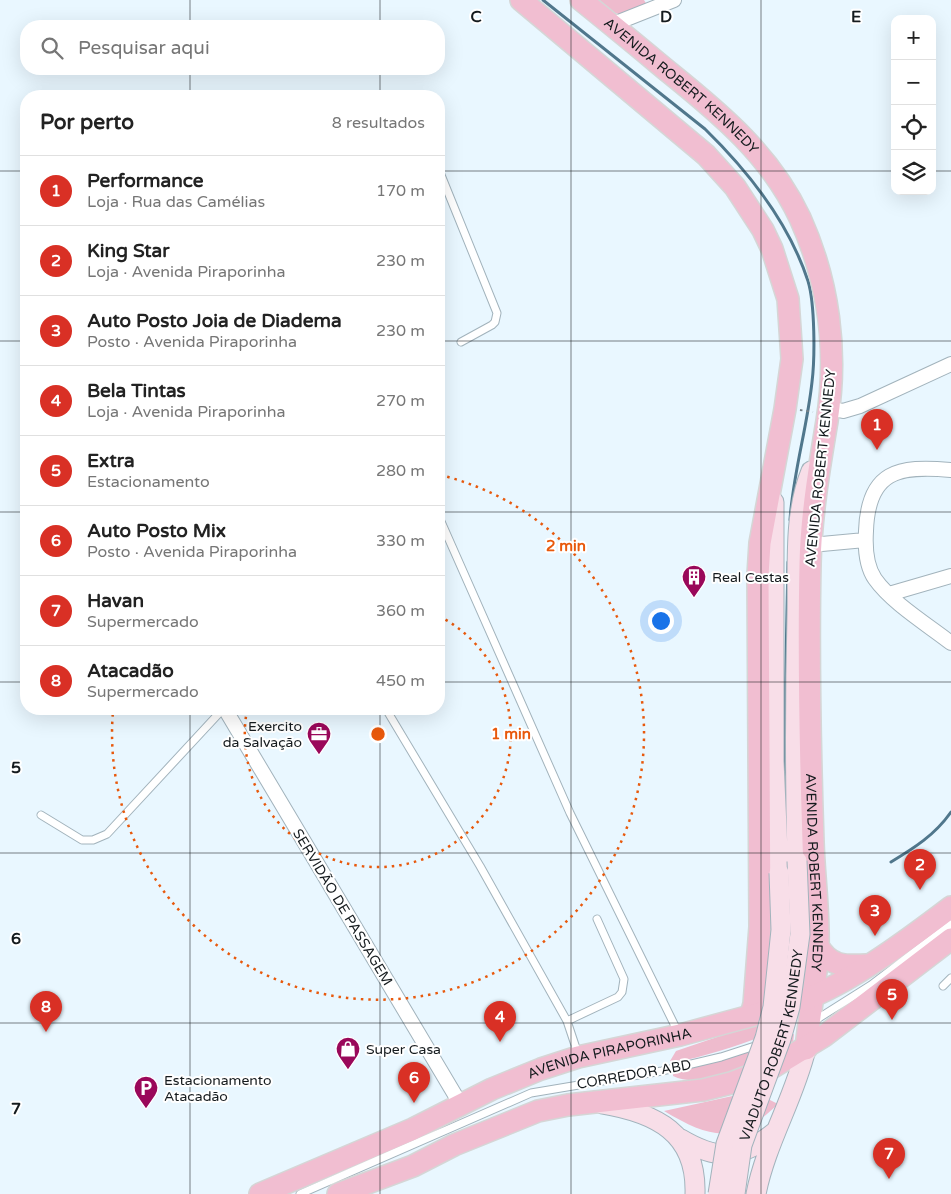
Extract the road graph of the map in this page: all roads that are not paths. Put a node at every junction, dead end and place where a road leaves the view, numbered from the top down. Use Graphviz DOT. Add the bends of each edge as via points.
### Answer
graph roads {
  1 [pos="521,0"];
  2 [pos="581,0"];
  3 [pos="674,0"];
  4 [pos="653,3"];
  5 [pos="611,25"];
  6 [pos="445,185"];
  7 [pos="461,342"];
  8 [pos="951,364"];
  9 [pos="820,410"];
  10 [pos="821,448"];
  11 [pos="775,464"];
  12 [pos="951,470"];
  13 [pos="445,531"];
  14 [pos="865,540"];
  15 [pos="811,544"];
  16 [pos="951,576"];
  17 [pos="889,594"];
  18 [pos="951,643"];
  19 [pos="218,715"];
  20 [pos="228,715"];
  21 [pos="390,715"];
  22 [pos="41,815"];
  23 [pos="951,907"];
  24 [pos="597,919"];
  25 [pos="951,924"];
  26 [pos="760,927"];
  27 [pos="818,937"];
  28 [pos="951,939"];
  29 [pos="867,965"];
  30 [pos="951,978"];
  31 [pos="943,986"];
  32 [pos="811,997"];
  33 [pos="751,1015"];
  34 [pos="567,1021"];
  35 [pos="801,1028"];
  36 [pos="680,1034"];
  37 [pos="806,1049"];
  38 [pos="578,1057"];
  39 [pos="591,1102"];
  40 [pos="461,1105"];
  41 [pos="776,1130"];
  42 [pos="680,1138"];
  43 [pos="757,1192"];
  44 [pos="343,1193"];
  45 [pos="696,1193"];
  46 [pos="260,1194"];
  47 [pos="300,1194"];
  48 [pos="718,1194"];
  49 [pos="735,1194"];
  1 -- 11 [label="main road" via="706,155 735,187 763,230 782,274 791,330 790,376"];
  2 -- 5 [label="main road, AVENIDA ROBERT KENNEDY"];
  3 -- 4 [label="street"];
  4 -- 5 [label="street"];
  5 -- 9 [label="main road, AVENIDA ROBERT KENNEDY" via="727,119 753,146 790,199 813,251 825,294 831,352"];
  6 -- 7 [label="lane" via="496,313 492,325"];
  8 -- 9 [label="street" via="860,406 842,411"];
  9 -- 10 [label="main road, AVENIDA ROBERT KENNEDY"];
  10 -- 15 [label="main road, AVENIDA ROBERT KENNEDY"];
  10 -- 49 [label="main road, VIADUTO ROBERT KENNEDY, bridge" via="802,508 797,600 794,776 801,922 799,951 786,1024 742,1145"];
  11 -- 26 [label="main road" via="761,536 758,574"];
  11 -- 48 [label="main road, VIADUTO ROBERT KENNEDY, bridge" via="774,761 781,930 776,989 765,1038 726,1144"];
  12 -- 14 [label="street" via="912,468 882,482 868,502"];
  13 -- 36 [label="lane" via="570,813"];
  14 -- 15 [label="street"];
  14 -- 17 [label="street" via="871,573"];
  15 -- 27 [label="main road, AVENIDA ROBERT KENNEDY" via="813,841"];
  16 -- 17 [label="street"];
  17 -- 18 [label="street"];
  19 -- 22 [label="lane" via="107,834 93,840 82,840"];
  20 -- 40 [label="street, SERVIDÃO DE PASSAGEM"];
  21 -- 34 [label="lane"];
  23 -- 29 [label="main road, AVENIDA PIRAPORINHA"];
  24 -- 34 [label="lane" via="624,979 622,992 618,997"];
  25 -- 35 [label="lane, CORREDOR ABD" via="863,991"];
  26 -- 27 [label="main road" via="773,936 790,939"];
  26 -- 33 [label="main road"];
  27 -- 29 [label="main road" via="833,964"];
  27 -- 32 [label="main road, AVENIDA ROBERT KENNEDY"];
  28 -- 37 [label="main road"];
  29 -- 32 [label="main road, AVENIDA PIRAPORINHA"];
  30 -- 31 [label="lane"];
  32 -- 33 [label="main road, AVENIDA PIRAPORINHA"];
  32 -- 35 [label="main road, AVENIDA ROBERT KENNEDY"];
  33 -- 36 [label="main road, AVENIDA PIRAPORINHA"];
  34 -- 38 [label="lane"];
  35 -- 37 [label="main road, AVENIDA ROBERT KENNEDY"];
  35 -- 47 [label="lane, CORREDOR ABD" via="721,1057 685,1066 531,1093"];
  36 -- 38 [label="main road, AVENIDA PIRAPORINHA"];
  37 -- 39 [label="main road" via="773,1067 703,1090"];
  37 -- 41 [label="main road, AVENIDA ROBERT KENNEDY" via="793,1093"];
  38 -- 40 [label="main road, AVENIDA PIRAPORINHA" via="541,1069"];
  39 -- 42 [label="main road" via="652,1118"];
  39 -- 44 [label="main road" via="524,1115 413,1166"];
  40 -- 46 [label="main road, AVENIDA PIRAPORINHA" via="413,1129"];
  41 -- 42 [label="main road" via="753,1148 725,1155 699,1149"];
  41 -- 43 [label="main road, AVENIDA ROBERT KENNEDY"];
  42 -- 45 [label="main road" via="692,1162"];
  43 -- 45 [label="main road" via="750,1179 730,1172 710,1176"];
}
